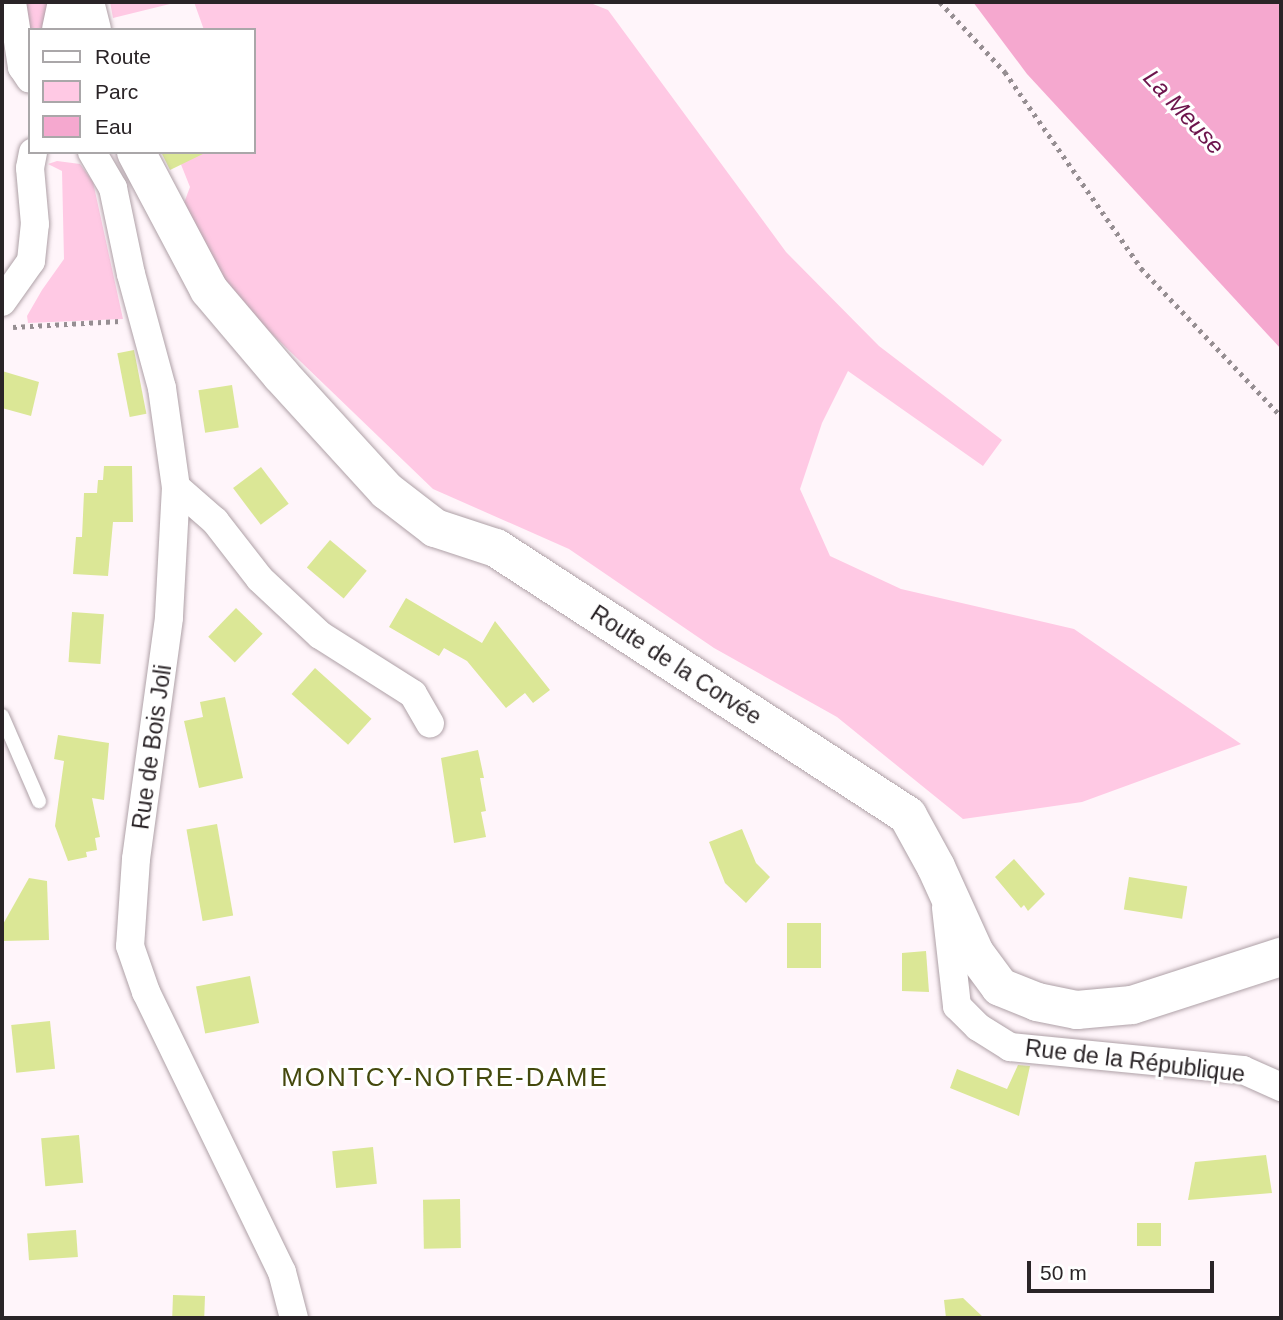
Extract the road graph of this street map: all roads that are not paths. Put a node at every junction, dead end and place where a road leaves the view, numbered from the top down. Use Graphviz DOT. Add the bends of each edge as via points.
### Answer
graph roads {
  1 [pos="12,2"];
  2 [pos="67,2"];
  3 [pos="85,2"];
  4 [pos="61,28"];
  5 [pos="92,28"];
  6 [pos="28,76"];
  7 [pos="33,154"];
  8 [pos="94,154"];
  9 [pos="137,154"];
  10 [pos="3,297"];
  11 [pos="176,487"];
  12 [pos="2,716"];
  13 [pos="430,723"];
  14 [pos="39,801"];
  15 [pos="943,882"];
  16 [pos="1281,957"];
  17 [pos="1281,1087"];
  18 [pos="294,1318"];
  1 -- 6 [label="street" via="22,67"];
  2 -- 4 [label="street"];
  3 -- 5 [label="street"];
  7 -- 10 [label="street" via="31,261"];
  8 -- 11 [label="street, Rue de Bois Joli" via="113,188 162,388"];
  9 -- 15 [label="street, Route de la Corvée" via="209,290 387,491 435,528 496,548 908,816"];
  11 -- 13 [label="street" via="215,521 260,579 320,635 412,694"];
  11 -- 18 [label="street, Rue de Bois Joli" via="169,618 136,859 130,946 146,992 282,1272"];
  12 -- 14 [label="lane"];
  15 -- 16 [label="street, Route de la Corvée" via="975,953 1000,986 1037,1002 1077,1010 1132,1005"];
  15 -- 17 [label="street, Rue de la République" via="957,1006 978,1027 1010,1047 1243,1069"];
}
